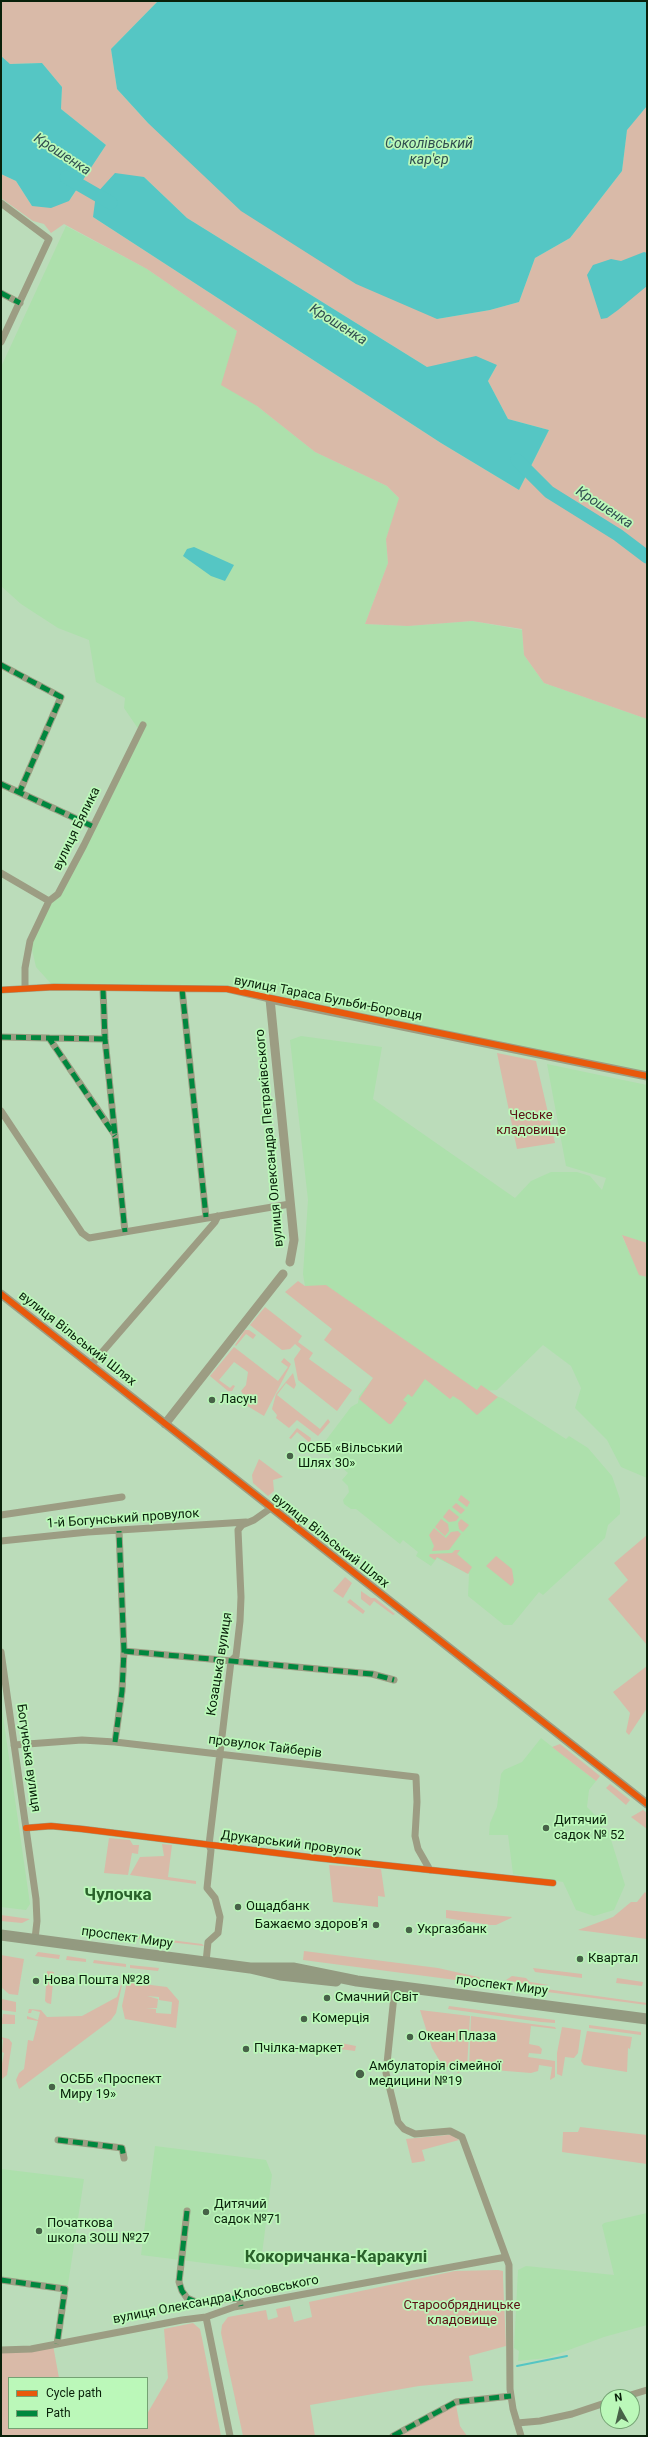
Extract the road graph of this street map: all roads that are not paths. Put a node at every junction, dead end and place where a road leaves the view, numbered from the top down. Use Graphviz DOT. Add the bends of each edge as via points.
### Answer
graph roads {
  1 [pos="1,202"];
  2 [pos="1,293"];
  3 [pos="20,303"];
  4 [pos="1,342"];
  5 [pos="1,665"];
  6 [pos="143,725"];
  7 [pos="1,784"];
  8 [pos="20,791"];
  9 [pos="92,826"];
  10 [pos="1,873"];
  11 [pos="49,901"];
  12 [pos="25,988"];
  13 [pos="104,989"];
  14 [pos="182,989"];
  15 [pos="1,990"];
  16 [pos="270,999"];
  17 [pos="1,1037"];
  18 [pos="49,1038"];
  19 [pos="105,1039"];
  20 [pos="647,1076"];
  21 [pos="1,1111"];
  22 [pos="116,1137"];
  23 [pos="290,1204"];
  24 [pos="218,1216"];
  25 [pos="206,1218"];
  26 [pos="125,1232"];
  27 [pos="290,1262"];
  28 [pos="283,1274"];
  29 [pos="1,1294"];
  30 [pos="91,1365"];
  31 [pos="165,1424"];
  32 [pos="122,1497"];
  33 [pos="271,1508"];
  34 [pos="1,1515"];
  35 [pos="248,1522"];
  36 [pos="119,1531"];
  37 [pos="1,1541"];
  38 [pos="124,1651"];
  39 [pos="1,1652"];
  40 [pos="231,1661"];
  41 [pos="394,1680"];
  42 [pos="115,1742"];
  43 [pos="14,1745"];
  44 [pos="220,1753"];
  45 [pos="647,1804"];
  46 [pos="26,1828"];
  47 [pos="209,1845"];
  48 [pos="430,1870"];
  49 [pos="553,1882"];
  50 [pos="1,1935"];
  51 [pos="35,1939"];
  52 [pos="206,1962"];
  53 [pos="395,1986"];
  54 [pos="646,2018"];
  55 [pos="58,2140"];
  56 [pos="124,2158"];
  57 [pos="187,2212"];
  58 [pos="506,2257"];
  59 [pos="1,2280"];
  60 [pos="241,2306"];
  61 [pos="206,2317"];
  62 [pos="57,2344"];
  63 [pos="1,2350"];
  64 [pos="511,2396"];
  65 [pos="600,2405"];
  66 [pos="517,2423"];
  67 [pos="230,2436"];
  68 [pos="393,2436"];
  69 [pos="521,2436"];
  1 -- 3 [label="street" via="49,239"];
  2 -- 3 [label="street"];
  3 -- 4 [label="street"];
  5 -- 8 [label="street" via="61,698"];
  6 -- 9 [label="street, вулиця Бялика"];
  7 -- 8 [label="street"];
  8 -- 9 [label="street"];
  9 -- 11 [label="street, вулиця Бялика" via="58,894"];
  10 -- 11 [label="street"];
  11 -- 12 [label="street, вулиця Бялика" via="30,941 25,968"];
  12 -- 13 [label="street, вулиця Тараса Бульби-Боровця"];
  12 -- 15 [label="street, вулиця Тараса Бульби-Боровця"];
  13 -- 14 [label="street, вулиця Тараса Бульби-Боровця"];
  13 -- 19 [label="street"];
  14 -- 16 [label="street, вулиця Тараса Бульби-Боровця" via="227,990"];
  14 -- 25 [label="street"];
  16 -- 20 [label="street, вулиця Тараса Бульби-Боровця"];
  16 -- 23 [label="street, вулиця Олександра Петраківського"];
  17 -- 18 [label="street"];
  18 -- 19 [label="street"];
  18 -- 22 [label="street"];
  19 -- 22 [label="street"];
  21 -- 26 [label="street" via="82,1233 89,1238"];
  22 -- 26 [label="street"];
  23 -- 24 [label="street"];
  23 -- 27 [label="street, вулиця Олександра Петраківського" via="294,1240"];
  24 -- 25 [label="street"];
  24 -- 30 [label="street" via="216,1222"];
  25 -- 26 [label="street"];
  27 -- 28 [label="street, вулиця Олександра Петраківського"];
  28 -- 31 [label="street, вулиця Олександра Петраківського"];
  29 -- 30 [label="street, вулиця Вільський Шлях"];
  30 -- 31 [label="street, вулиця Вільський Шлях"];
  31 -- 33 [label="street, вулиця Вільський Шлях"];
  32 -- 34 [label="street"];
  33 -- 35 [label="street, Козацька вулиця"];
  33 -- 45 [label="street, вулиця Вільський Шлях"];
  35 -- 36 [label="street, 1-й Богунський провулок"];
  35 -- 40 [label="street, Козацька вулиця" via="238,1530 241,1606 236,1656"];
  36 -- 37 [label="street, 1-й Богунський провулок"];
  36 -- 38 [label="street"];
  38 -- 40 [label="street"];
  38 -- 42 [label="street"];
  39 -- 43 [label="street, Богунська вулиця"];
  40 -- 41 [label="street" via="372,1674"];
  40 -- 44 [label="street, Козацька вулиця"];
  42 -- 43 [label="street, провулок Тайберів" via="74,1740"];
  42 -- 44 [label="street, провулок Тайберів"];
  43 -- 46 [label="street, Богунська вулиця"];
  44 -- 47 [label="street, Козацька вулиця"];
  44 -- 48 [label="street, провулок Тайберів" via="416,1777 415,1836 418,1849"];
  46 -- 47 [label="street, Друкарський провулок" via="51,1826"];
  46 -- 51 [label="street, Богунська вулиця" via="36,1899"];
  47 -- 48 [label="street, Друкарський провулок"];
  47 -- 52 [label="street, Козацька вулиця" via="211,1850 207,1888 215,1898 220,1917 218,1932 208,1942"];
  48 -- 49 [label="street, Друкарський провулок"];
  50 -- 51 [label="main road, проспект Миру"];
  51 -- 52 [label="main road, проспект Миру"];
  52 -- 53 [label="main road, проспект Миру" via="250,1968 293,1968"];
  53 -- 54 [label="main road, проспект Миру"];
  53 -- 58 [label="street" via="386,2073 398,2122 404,2129 415,2134 450,2131 462,2137"];
  55 -- 56 [label="street" via="122,2148"];
  57 -- 60 [label="street" via="179,2282 182,2290 187,2298 196,2302 239,2298"];
  58 -- 60 [label="street, вулиця Олександра Клосовського"];
  58 -- 64 [label="street" via="510,2277"];
  59 -- 62 [label="street" via="65,2288"];
  60 -- 61 [label="street, вулиця Олександра Клосовського"];
  61 -- 62 [label="street, вулиця Олександра Клосовського"];
  61 -- 67 [label="street"];
  62 -- 63 [label="street, вулиця Олександра Клосовського" via="31,2349"];
  64 -- 66 [label="street"];
  64 -- 68 [label="street" via="456,2402"];
  65 -- 66 [label="street" via="572,2414"];
  66 -- 69 [label="street"];
}
